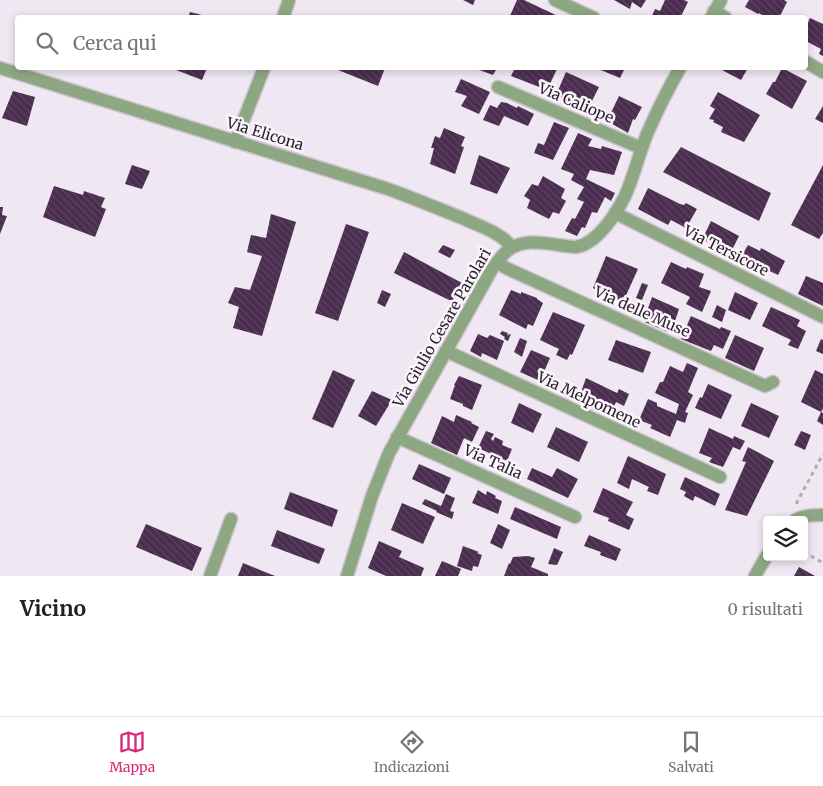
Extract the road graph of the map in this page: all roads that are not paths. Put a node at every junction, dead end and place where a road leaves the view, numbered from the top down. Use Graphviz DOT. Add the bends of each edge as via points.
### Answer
graph roads {
  1 [pos="289,0"];
  2 [pos="555,0"];
  3 [pos="721,0"];
  4 [pos="712,14"];
  5 [pos="283,15"];
  6 [pos="588,15"];
  7 [pos="808,63"];
  8 [pos="0,68"];
  9 [pos="263,70"];
  10 [pos="679,70"];
  11 [pos="823,72"];
  12 [pos="498,87"];
  13 [pos="235,142"];
  14 [pos="642,148"];
  15 [pos="615,213"];
  16 [pos="512,247"];
  17 [pos="498,262"];
  18 [pos="823,317"];
  19 [pos="446,351"];
  20 [pos="773,382"];
  21 [pos="397,436"];
  22 [pos="720,477"];
  23 [pos="823,515"];
  24 [pos="806,516"];
  25 [pos="575,517"];
  26 [pos="230,519"];
  27 [pos="764,561"];
  28 [pos="352,574"];
  29 [pos="210,576"];
  30 [pos="755,576"];
  1 -- 5 [label="street"];
  2 -- 6 [label="street"];
  3 -- 4 [label="street"];
  7 -- 11 [label="street"];
  8 -- 13 [label="street, Via Elicona"];
  9 -- 13 [label="street"];
  10 -- 14 [label="street, Via Giulio Cesare Parolari"];
  12 -- 14 [label="street, Via Caliope"];
  13 -- 16 [label="street, Via Elicona" via="426,203 493,232"];
  14 -- 15 [label="street, Via Giulio Cesare Parolari"];
  15 -- 16 [label="street, Via Giulio Cesare Parolari" via="583,246 532,242"];
  15 -- 18 [label="street, Via Tersicore"];
  16 -- 17 [label="street, Via Giulio Cesare Parolari"];
  17 -- 19 [label="street, Via Giulio Cesare Parolari"];
  17 -- 20 [label="street, Via delle Muse" via="766,386"];
  19 -- 21 [label="street, Via Giulio Cesare Parolari"];
  19 -- 22 [label="street, Via Melpomene"];
  21 -- 25 [label="street, Via Talia"];
  21 -- 28 [label="street, Via Giulio Cesare Parolari" via="374,489"];
  23 -- 24 [label="street"];
  26 -- 29 [label="street"];
  27 -- 30 [label="street"];
}
